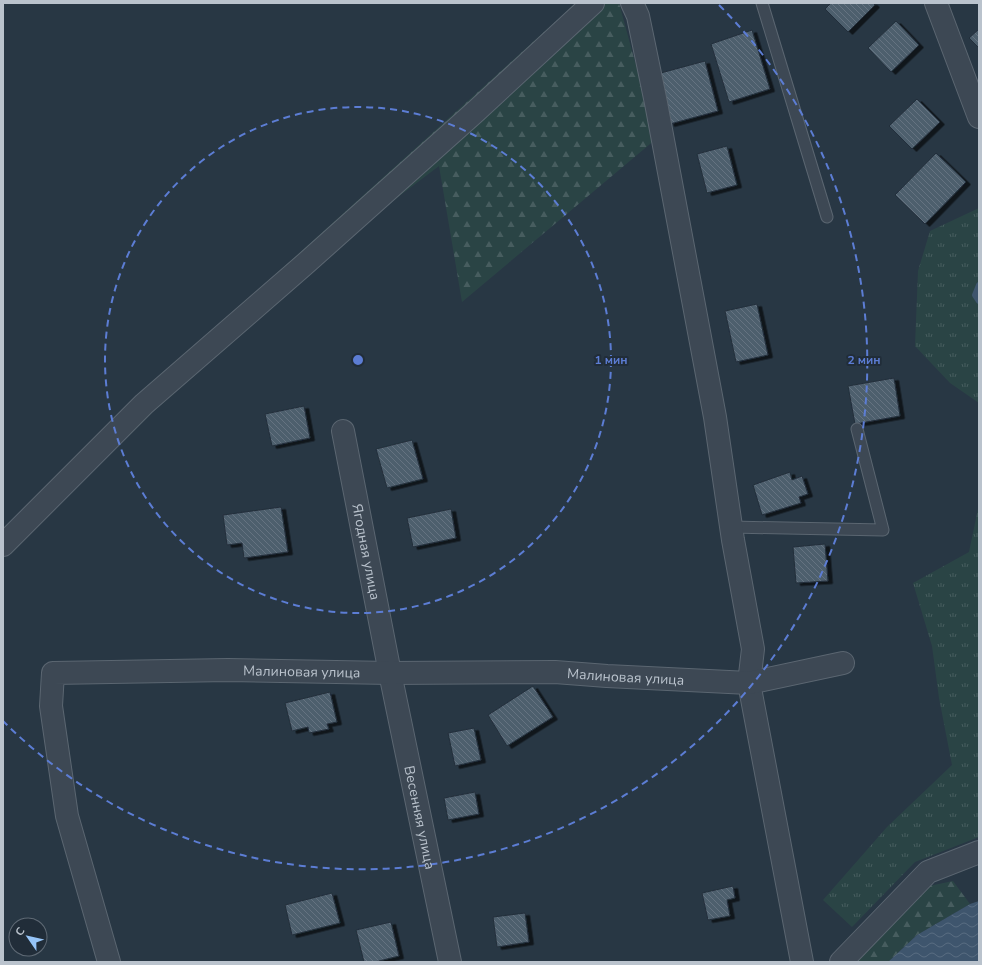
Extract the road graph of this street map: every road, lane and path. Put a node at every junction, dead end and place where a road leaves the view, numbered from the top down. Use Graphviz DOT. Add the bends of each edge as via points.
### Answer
graph roads {
  1 [pos="593,3"];
  2 [pos="632,3"];
  3 [pos="762,3"];
  4 [pos="936,3"];
  5 [pos="979,117"];
  6 [pos="827,216"];
  7 [pos="857,429"];
  8 [pos="343,430"];
  9 [pos="731,527"];
  10 [pos="3,545"];
  11 [pos="843,664"];
  12 [pos="390,673"];
  13 [pos="749,683"];
  14 [pos="979,852"];
  15 [pos="109,962"];
  16 [pos="450,962"];
  17 [pos="802,962"];
  18 [pos="840,962"];
  1 -- 10 [label="street" via="475,112 144,404"];
  2 -- 9 [label="street" via="638,16 656,103 715,417"];
  3 -- 6 [label="lane"];
  4 -- 5 [label="street"];
  7 -- 9 [label="lane" via="883,530"];
  8 -- 12 [label="street, Ягодная улица"];
  9 -- 13 [label="street" via="753,649"];
  11 -- 13 [label="street, Малиновая улица"];
  12 -- 13 [label="street, Малиновая улица" via="555,672"];
  12 -- 15 [label="street, Малиновая улица" via="228,670 53,673 51,706 67,816"];
  12 -- 16 [label="street, Весенняя улица"];
  13 -- 17 [label="street"];
  14 -- 18 [label="street" via="928,872"];
}
